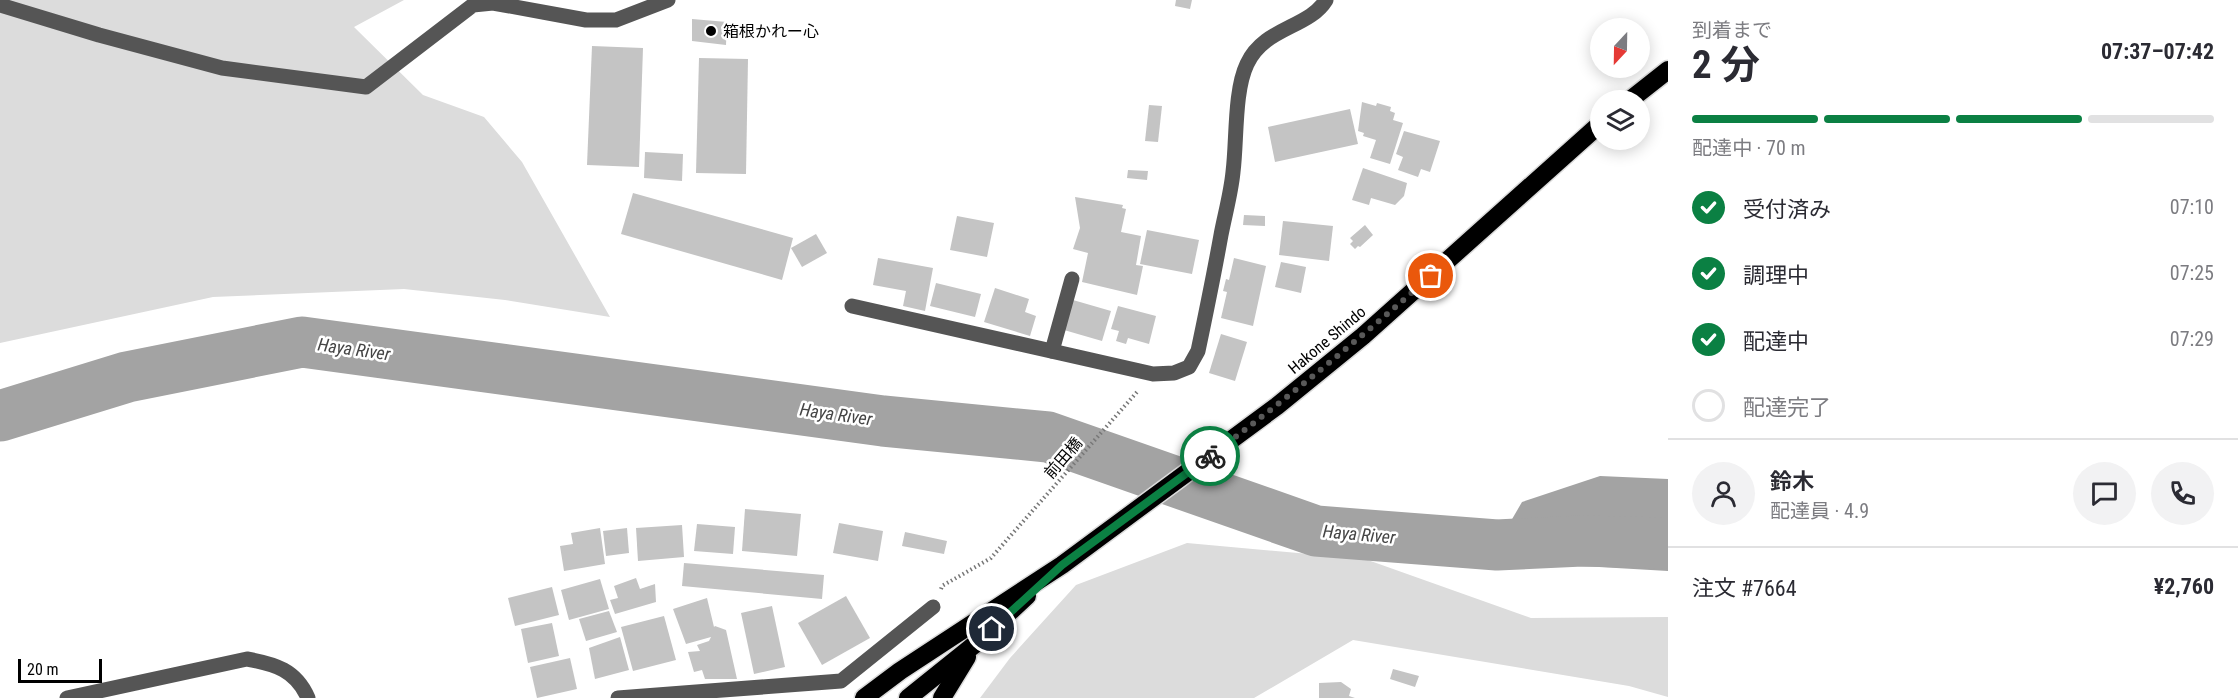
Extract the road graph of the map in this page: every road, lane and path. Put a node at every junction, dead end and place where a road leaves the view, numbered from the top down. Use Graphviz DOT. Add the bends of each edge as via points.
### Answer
graph roads {
  1 [pos="668,0"];
  2 [pos="1326,0"];
  3 [pos="0,5"];
  4 [pos="1668,70"];
  5 [pos="1643,90"];
  6 [pos="1590,133"];
  7 [pos="1072,279"];
  8 [pos="852,306"];
  9 [pos="1052,351"];
  10 [pos="1154,374"];
  11 [pos="1062,565"];
  12 [pos="933,607"];
  13 [pos="974,645"];
  14 [pos="67,698"];
  15 [pos="308,698"];
  16 [pos="618,698"];
  17 [pos="864,698"];
  18 [pos="908,698"];
  19 [pos="942,698"];
  1 -- 3 [label="street" via="616,21 586,20 493,3 473,5 366,87 222,69"];
  2 -- 10 [label="street" via="1320,10 1261,44 1247,64 1240,88 1233,174 1198,351 1189,368"];
  4 -- 5 [label="highway"];
  6 -- 11 [label="highway, Hakone Shindo" via="1363,336 1277,406"];
  7 -- 9 [label="street"];
  8 -- 9 [label="street"];
  9 -- 10 [label="street"];
  10 -- 12 [label="path, 前田橋" via="991,558 942,586"];
  11 -- 13 [label="highway"];
  11 -- 17 [label="highway" via="900,670"];
  12 -- 16 [label="street" via="840,681"];
  13 -- 18 [label="highway"];
  13 -- 19 [label="highway"];
  14 -- 15 [label="street" via="247,659 274,664 290,674"];
}
